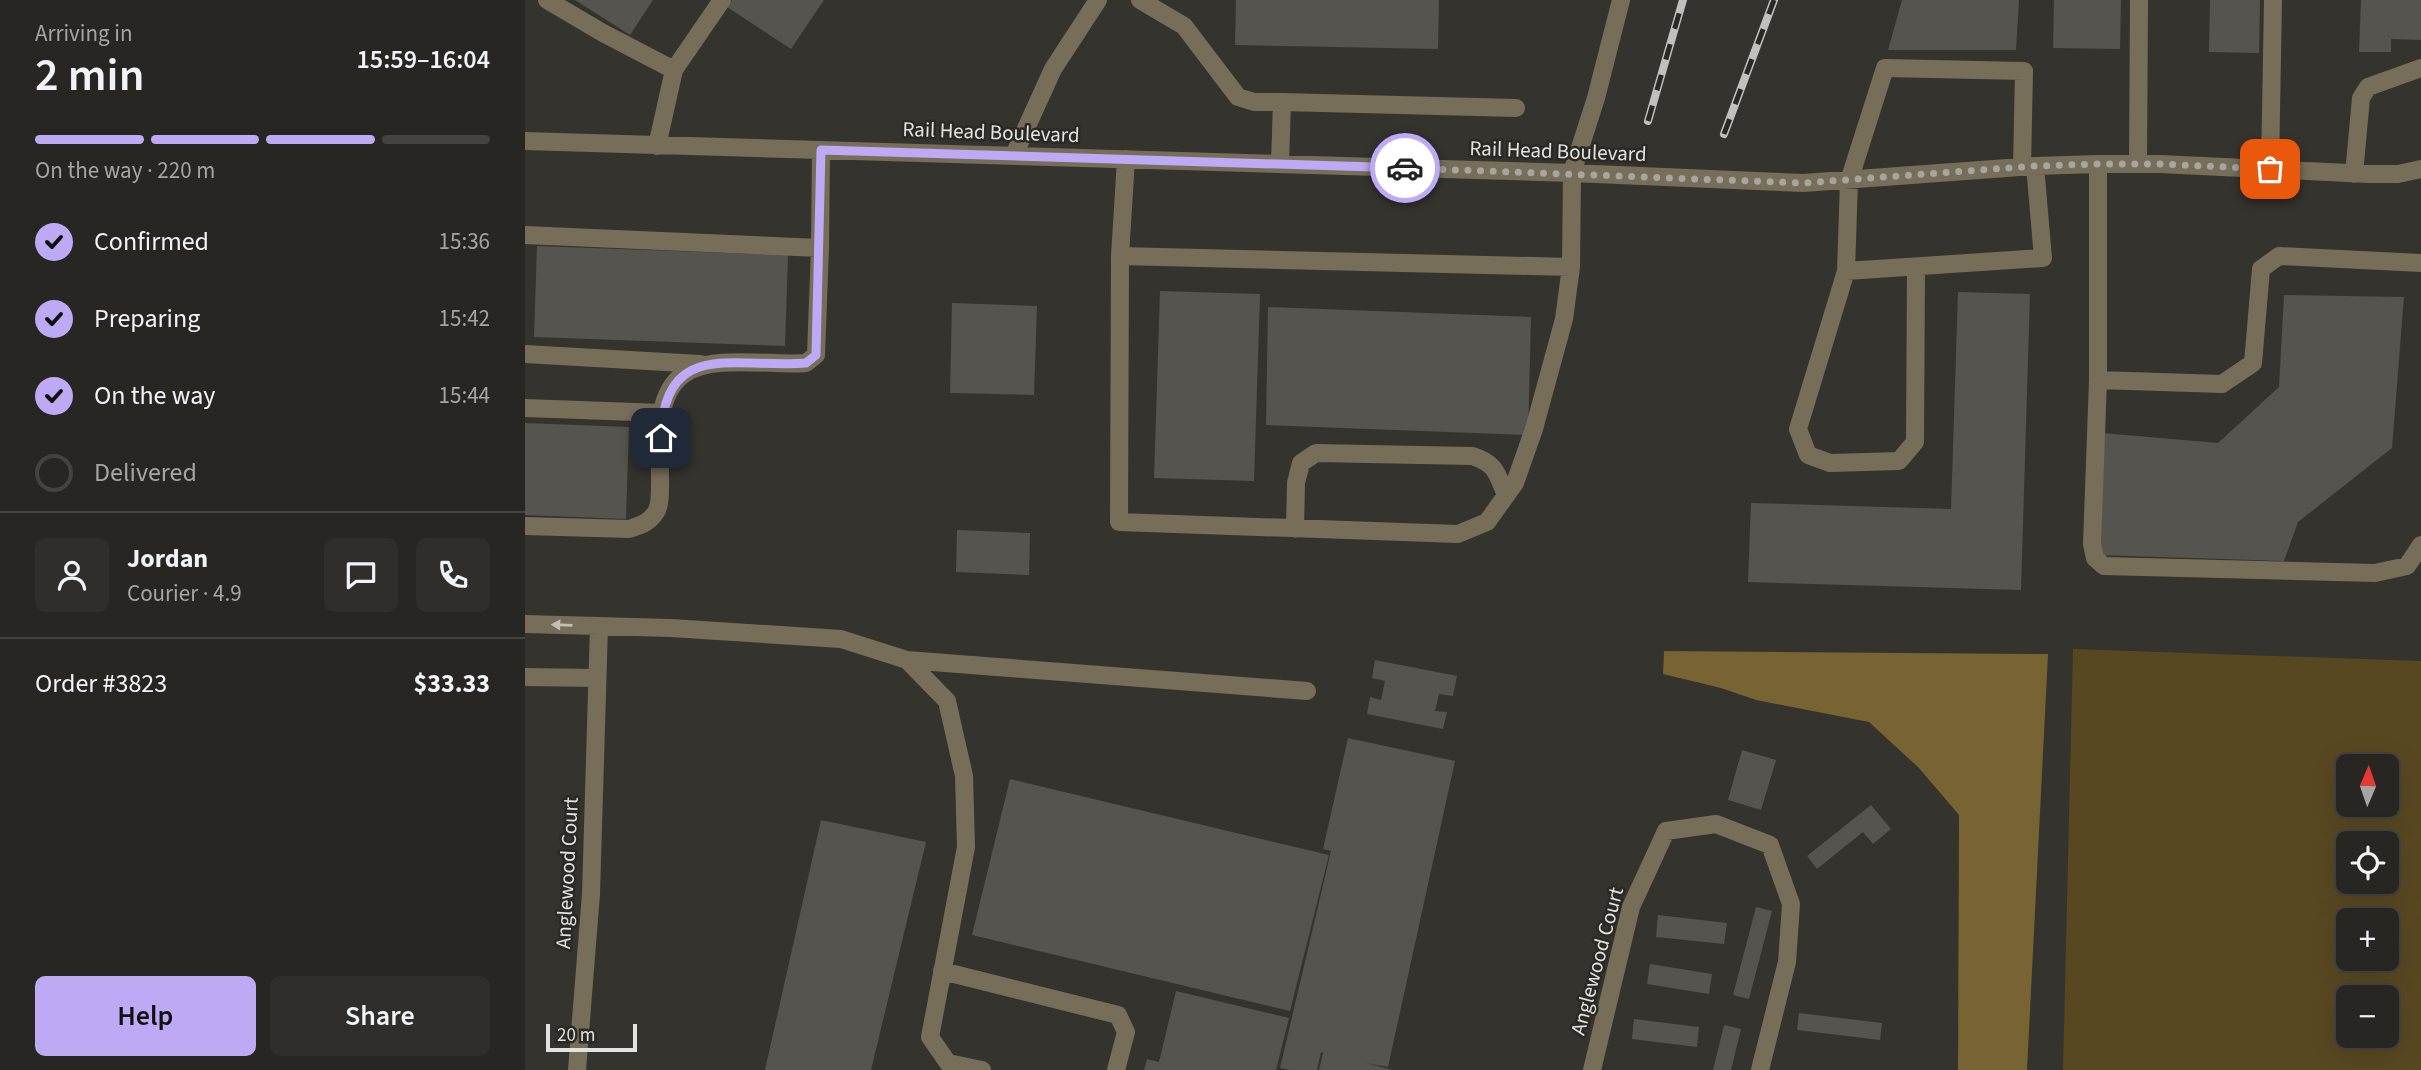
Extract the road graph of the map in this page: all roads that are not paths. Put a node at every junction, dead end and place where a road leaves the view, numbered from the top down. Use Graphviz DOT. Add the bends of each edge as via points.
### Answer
graph roads {
  1 [pos="547,0"];
  2 [pos="722,0"];
  3 [pos="1098,0"];
  4 [pos="1140,0"];
  5 [pos="1621,0"];
  6 [pos="2139,0"];
  7 [pos="2273,0"];
  8 [pos="2421,68"];
  9 [pos="674,70"];
  10 [pos="1282,102"];
  11 [pos="1516,108"];
  12 [pos="525,141"];
  13 [pos="657,146"];
  14 [pos="821,150"];
  15 [pos="1014,155"];
  16 [pos="1126,159"];
  17 [pos="1280,163"];
  18 [pos="2098,164"];
  19 [pos="2138,164"];
  20 [pos="2028,167"];
  21 [pos="2270,169"];
  22 [pos="2421,169"];
  23 [pos="1572,173"];
  24 [pos="2354,174"];
  25 [pos="1849,181"];
  26 [pos="525,235"];
  27 [pos="820,248"];
  28 [pos="1120,256"];
  29 [pos="2421,263"];
  30 [pos="1571,267"];
  31 [pos="1916,267"];
  32 [pos="1846,271"];
  33 [pos="525,354"];
  34 [pos="709,365"];
  35 [pos="2098,380"];
  36 [pos="525,408"];
  37 [pos="662,413"];
  38 [pos="1506,495"];
  39 [pos="525,526"];
  40 [pos="1294,529"];
  41 [pos="2421,545"];
  42 [pos="525,624"];
  43 [pos="599,626"];
  44 [pos="907,660"];
  45 [pos="525,677"];
  46 [pos="597,678"];
  47 [pos="1307,691"];
  48 [pos="942,971"];
  49 [pos="577,1070"];
  50 [pos="982,1070"];
  51 [pos="1116,1070"];
  52 [pos="1592,1070"];
  53 [pos="1761,1070"];
  1 -- 9 [label="street"];
  2 -- 9 [label="street"];
  3 -- 15 [label="street" via="1053,69"];
  4 -- 10 [label="street" via="1184,26 1238,97"];
  5 -- 23 [label="street"];
  6 -- 19 [label="street"];
  7 -- 21 [label="street"];
  8 -- 24 [label="street" via="2368,87 2361,98"];
  9 -- 13 [label="street"];
  10 -- 11 [label="street"];
  10 -- 17 [label="street"];
  12 -- 13 [label="street, Rail Head Boulevard"];
  13 -- 14 [label="street, Rail Head Boulevard"];
  14 -- 15 [label="street, Rail Head Boulevard"];
  14 -- 27 [label="street"];
  15 -- 16 [label="street, Rail Head Boulevard"];
  16 -- 17 [label="street, Rail Head Boulevard"];
  16 -- 28 [label="street"];
  17 -- 23 [label="street, Rail Head Boulevard"];
  18 -- 19 [label="street, Rail Head Boulevard"];
  18 -- 20 [label="street, Rail Head Boulevard"];
  18 -- 35 [label="street"];
  19 -- 21 [label="street, Rail Head Boulevard"];
  20 -- 25 [label="street, Rail Head Boulevard"];
  20 -- 25 [label="street" via="2024,71 1885,68"];
  20 -- 31 [label="street" via="2043,258"];
  21 -- 24 [label="street, Rail Head Boulevard"];
  22 -- 24 [label="street, Rail Head Boulevard"];
  23 -- 25 [label="street, Rail Head Boulevard"];
  23 -- 30 [label="street"];
  25 -- 32 [label="street"];
  26 -- 27 [label="street"];
  27 -- 34 [label="street" via="816,355 806,363"];
  28 -- 30 [label="street"];
  28 -- 40 [label="street" via="1119,522"];
  29 -- 35 [label="street" via="2279,256 2261,269 2253,363 2222,384"];
  30 -- 38 [label="street" via="1550,372"];
  31 -- 32 [label="street"];
  31 -- 32 [label="street" via="1915,442 1899,461 1830,463 1808,455 1798,429"];
  33 -- 34 [label="street"];
  34 -- 37 [label="street" via="684,374 669,391"];
  35 -- 41 [label="street" via="2092,544 2095,558 2104,566 2375,573 2407,566"];
  36 -- 37 [label="street"];
  37 -- 39 [label="street" via="658,510 646,524 629,529"];
  38 -- 40 [label="street" via="1487,522 1458,534"];
  38 -- 40 [label="street" via="1488,461 1472,456 1316,453 1301,463"];
  43 -- 42 [label="street, one-way"];
  43 -- 44 [label="street" via="841,639"];
  43 -- 46 [label="street, Anglewood Court"];
  44 -- 47 [label="street"];
  44 -- 48 [label="street" via="947,701 964,776 966,846"];
  45 -- 46 [label="street"];
  46 -- 49 [label="street, Anglewood Court" via="591,894"];
  48 -- 50 [label="street" via="930,1037 948,1063"];
  48 -- 51 [label="street" via="1118,1015 1126,1032"];
  52 -- 53 [label="street, Anglewood Court" via="1631,907 1666,831 1716,824 1770,845 1791,904 1787,962"];
}
